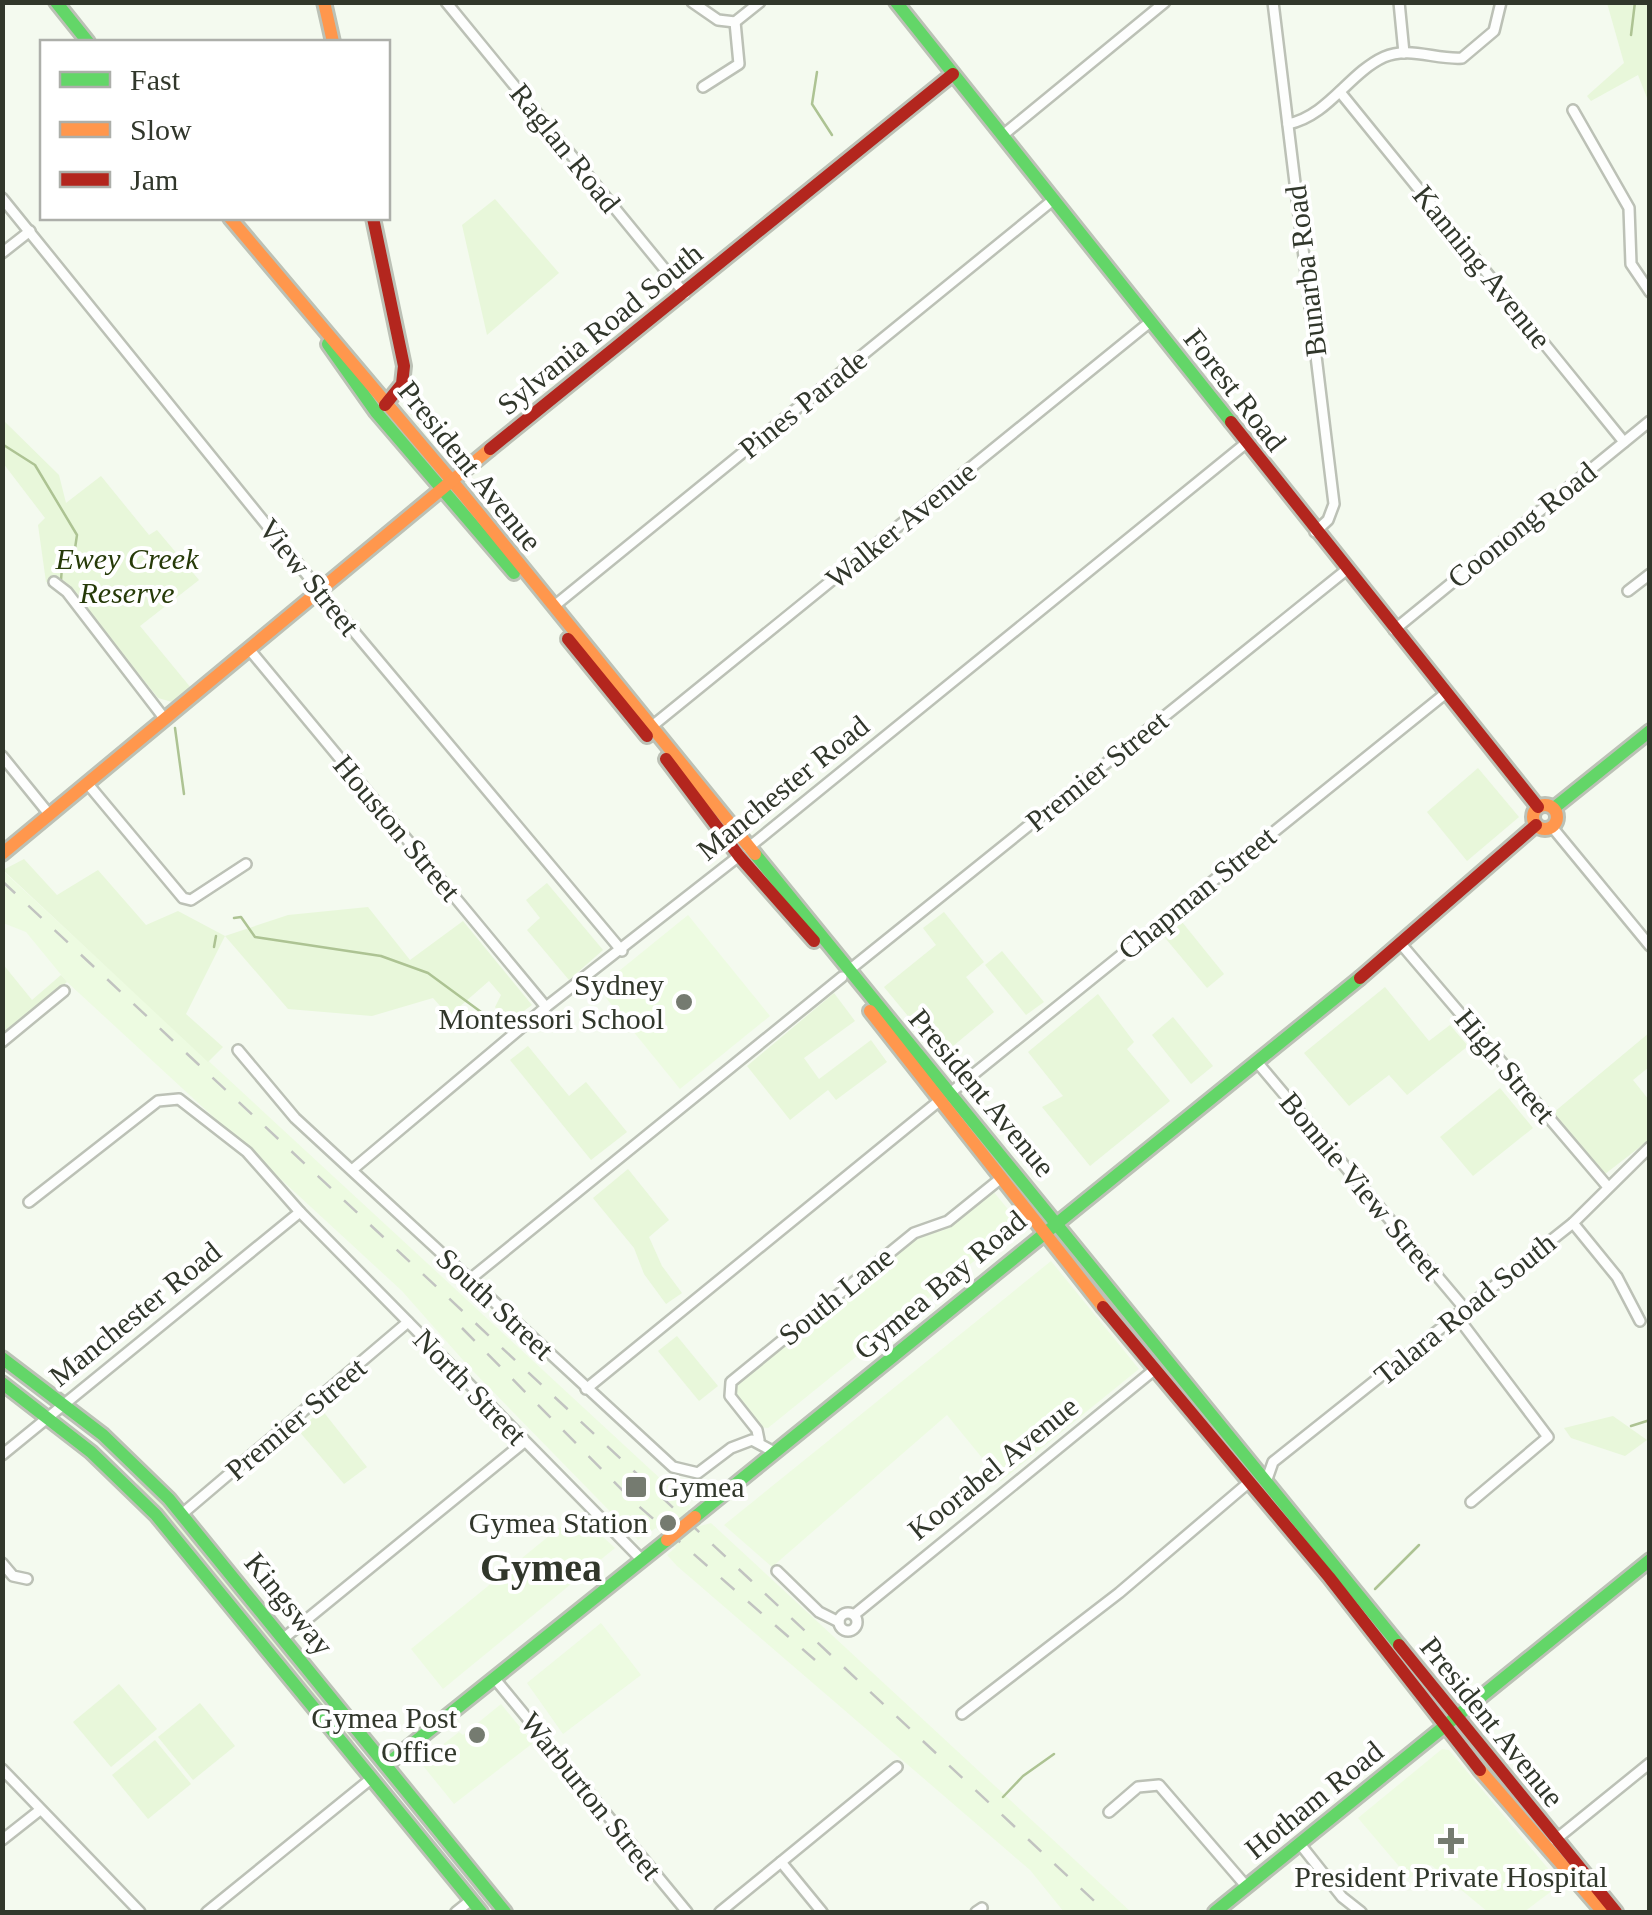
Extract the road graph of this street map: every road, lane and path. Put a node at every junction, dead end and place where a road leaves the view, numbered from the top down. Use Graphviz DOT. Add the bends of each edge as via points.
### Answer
graph roads {
  1 [pos="56,2"];
  2 [pos="324,2"];
  3 [pos="446,2"];
  4 [pos="692,2"];
  5 [pos="760,2"];
  6 [pos="896,2"];
  7 [pos="1165,2"];
  8 [pos="1273,2"];
  9 [pos="1399,2"];
  10 [pos="1501,2"];
  11 [pos="735,22"];
  12 [pos="86,40"];
  13 [pos="333,40"];
  14 [pos="1404,52"];
  15 [pos="952,74"];
  16 [pos="702,87"];
  17 [pos="1340,92"];
  18 [pos="1573,110"];
  19 [pos="1288,124"];
  20 [pos="1003,135"];
  21 [pos="2,198"];
  22 [pos="1052,200"];
  23 [pos="232,220"];
  24 [pos="373,220"];
  25 [pos="30,231"];
  26 [pos="2,252"];
  27 [pos="1650,292"];
  28 [pos="685,294"];
  29 [pos="305,310"];
  30 [pos="1150,322"];
  31 [pos="388,402"];
  32 [pos="376,412"];
  33 [pos="1650,421"];
  34 [pos="1624,442"];
  35 [pos="1245,444"];
  36 [pos="452,480"];
  37 [pos="442,491"];
  38 [pos="1315,532"];
  39 [pos="1345,571"];
  40 [pos="1650,574"];
  41 [pos="54,582"];
  42 [pos="320,590"];
  43 [pos="1628,591"];
  44 [pos="553,607"];
  45 [pos="1394,630"];
  46 [pos="249,649"];
  47 [pos="1446,693"];
  48 [pos="164,718"];
  49 [pos="651,728"];
  50 [pos="1650,731"];
  51 [pos="2,756"];
  52 [pos="87,783"];
  53 [pos="1538,807"];
  54 [pos="1554,808"];
  55 [pos="49,814"];
  56 [pos="1536,825"];
  57 [pos="1552,827"];
  58 [pos="744,852"];
  59 [pos="2,854"];
  60 [pos="246,864"];
  61 [pos="1401,944"];
  62 [pos="1650,946"];
  63 [pos="622,951"];
  64 [pos="845,974"];
  65 [pos="64,991"];
  66 [pos="546,1007"];
  67 [pos="2,1042"];
  68 [pos="238,1050"];
  69 [pos="1257,1062"];
  70 [pos="944,1098"];
  71 [pos="1650,1148"];
  72 [pos="352,1170"];
  73 [pos="1000,1178"];
  74 [pos="1608,1187"];
  75 [pos="29,1202"];
  76 [pos="300,1212"];
  77 [pos="1056,1221"];
  78 [pos="1572,1222"];
  79 [pos="1044,1231"];
  80 [pos="469,1280"];
  81 [pos="1461,1312"];
  82 [pos="1640,1321"];
  83 [pos="408,1322"];
  84 [pos="2,1358"];
  85 [pos="1160,1366"];
  86 [pos="2,1383"];
  87 [pos="586,1389"];
  88 [pos="63,1405"];
  89 [pos="1207,1409"];
  90 [pos="46,1417"];
  91 [pos="759,1440"];
  92 [pos="523,1443"];
  93 [pos="776,1453"];
  94 [pos="2,1455"];
  95 [pos="1243,1456"];
  96 [pos="1273,1462"];
  97 [pos="1247,1484"];
  98 [pos="1266,1484"];
  99 [pos="1471,1502"];
  100 [pos="182,1514"];
  101 [pos="642,1560"];
  102 [pos="1650,1560"];
  103 [pos="2,1564"];
  104 [pos="777,1570"];
  105 [pos="27,1580"];
  106 [pos="284,1638"];
  107 [pos="495,1679"];
  108 [pos="962,1714"];
  109 [pos="1456,1718"];
  110 [pos="1444,1727"];
  111 [pos="1650,1763"];
  112 [pos="386,1765"];
  113 [pos="898,1766"];
  114 [pos="2,1769"];
  115 [pos="372,1778"];
  116 [pos="40,1810"];
  117 [pos="1109,1812"];
  118 [pos="2,1840"];
  119 [pos="1300,1844"];
  120 [pos="1550,1844"];
  121 [pos="781,1862"];
  122 [pos="1246,1886"];
  123 [pos="470,1900"];
  124 [pos="140,1912"];
  125 [pos="207,1912"];
  126 [pos="456,1912"];
  127 [pos="481,1912"];
  128 [pos="505,1912"];
  129 [pos="687,1912"];
  130 [pos="720,1912"];
  131 [pos="822,1912"];
  132 [pos="1214,1912"];
  133 [pos="1361,1912"];
  134 [pos="1603,1912"];
  135 [pos="1616,1912"];
  1 -- 12 [label="main road"];
  2 -- 13 [label="main road"];
  3 -- 28 [label="street, Raglan Road"];
  4 -- 11 [label="street" via="718,20"];
  5 -- 11 [label="street"];
  6 -- 15 [label="main road, Forest Road"];
  7 -- 20 [label="street"];
  8 -- 19 [label="street, Bunarba Road"];
  9 -- 14 [label="street"];
  10 -- 14 [label="street" via="1494,31 1462,58"];
  11 -- 16 [label="street" via="739,64"];
  14 -- 17 [label="street" via="1386,56"];
  15 -- 20 [label="main road, Forest Road"];
  15 -- 28 [label="main road, Sylvania Road South"];
  17 -- 19 [label="street" via="1309,117"];
  17 -- 34 [label="street, Kanning Avenue"];
  18 -- 27 [label="street" via="1629,208 1631,264"];
  19 -- 38 [label="street, Bunarba Road" via="1334,504"];
  20 -- 22 [label="main road, Forest Road"];
  21 -- 25 [label="street, View Street"];
  22 -- 30 [label="main road, Forest Road"];
  22 -- 44 [label="street, Pines Parade"];
  23 -- 29 [label="main road, President Avenue"];
  24 -- 31 [label="main road" via="404,366 402,384"];
  25 -- 26 [label="street"];
  25 -- 42 [label="street, View Street"];
  28 -- 36 [label="main road, Sylvania Road South"];
  29 -- 31 [label="main road, President Avenue"];
  29 -- 32 [label="main road, President Avenue"];
  30 -- 35 [label="main road, Forest Road"];
  30 -- 49 [label="street, Walker Avenue"];
  31 -- 32 [label="main road"];
  31 -- 36 [label="main road, President Avenue"];
  32 -- 37 [label="main road, President Avenue"];
  33 -- 34 [label="street, Coonong Road"];
  34 -- 45 [label="street, Coonong Road"];
  35 -- 38 [label="main road, Forest Road"];
  35 -- 58 [label="street, Manchester Road"];
  36 -- 37 [label="main road, Sylvania Road South"];
  36 -- 44 [label="main road, President Avenue"];
  37 -- 42 [label="main road, Sylvania Road South"];
  37 -- 58 [label="main road, President Avenue"];
  38 -- 39 [label="main road, Forest Road"];
  39 -- 45 [label="main road, Forest Road"];
  39 -- 64 [label="street, Premier Street"];
  40 -- 43 [label="street"];
  41 -- 48 [label="street"];
  42 -- 46 [label="main road, Sylvania Road South"];
  42 -- 63 [label="street, View Street"];
  44 -- 49 [label="main road, President Avenue"];
  45 -- 47 [label="main road, Forest Road"];
  46 -- 48 [label="main road, Sylvania Road South"];
  46 -- 66 [label="street, Houston Street"];
  47 -- 53 [label="main road, Forest Road"];
  47 -- 70 [label="street, Chapman Street"];
  48 -- 52 [label="main road, Sylvania Road South"];
  49 -- 58 [label="main road, President Avenue"];
  50 -- 54 [label="main road"];
  51 -- 55 [label="street"];
  52 -- 55 [label="main road, Sylvania Road South"];
  52 -- 60 [label="street" via="179,895 191,900"];
  53 -- 54 [label="main road"];
  53 -- 56 [label="main road"];
  54 -- 57 [label="main road"];
  55 -- 59 [label="main road, Sylvania Road South"];
  56 -- 57 [label="main road"];
  56 -- 61 [label="main road, Gymea Bay Road"];
  57 -- 62 [label="street"];
  58 -- 63 [label="street, Manchester Road"];
  58 -- 64 [label="main road, President Avenue"];
  61 -- 69 [label="main road, Gymea Bay Road"];
  61 -- 74 [label="street, High Street"];
  63 -- 66 [label="street, Manchester Road"];
  64 -- 70 [label="main road, President Avenue"];
  64 -- 80 [label="street, Premier Street"];
  65 -- 67 [label="street"];
  66 -- 72 [label="street, Manchester Road"];
  68 -- 72 [label="street, South Street" via="295,1118"];
  69 -- 77 [label="main road, Gymea Bay Road"];
  69 -- 81 [label="street, Bonnie View Street"];
  70 -- 73 [label="main road, President Avenue"];
  70 -- 77 [label="main road, President Avenue"];
  70 -- 87 [label="street, Chapman Street"];
  71 -- 74 [label="street, Talara Road South"];
  72 -- 80 [label="street, South Street"];
  73 -- 79 [label="main road, President Avenue"];
  73 -- 91 [label="street, South Lane" via="948,1221 914,1232 733,1380 730,1396"];
  74 -- 78 [label="street, Talara Road South"];
  75 -- 76 [label="street, North Street" via="169,1097 247,1152"];
  76 -- 83 [label="street, North Street"];
  76 -- 88 [label="street, Manchester Road"];
  77 -- 79 [label="main road, Gymea Bay Road"];
  77 -- 85 [label="main road, President Avenue"];
  78 -- 81 [label="street, Talara Road South"];
  78 -- 82 [label="street" via="1617,1277"];
  79 -- 85 [label="main road, President Avenue"];
  79 -- 93 [label="main road, Gymea Bay Road"];
  80 -- 87 [label="street, South Street"];
  81 -- 96 [label="street, Talara Road South"];
  81 -- 99 [label="street, Bonnie View Street" via="1548,1437"];
  83 -- 92 [label="street, North Street"];
  83 -- 100 [label="street, Premier Street"];
  84 -- 88 [label="main road, Kingsway"];
  85 -- 89 [label="main road, President Avenue"];
  85 -- 97 [label="main road, President Avenue"];
  85 -- 104 [label="street, Koorabel Avenue" via="854,1616 851,1630 818,1612"];
  86 -- 90 [label="main road, Kingsway"];
  87 -- 91 [label="street, South Street" via="682,1472 698,1474 731,1448"];
  88 -- 90 [label="street, Manchester Road"];
  88 -- 100 [label="main road, Kingsway"];
  89 -- 95 [label="main road, President Avenue"];
  89 -- 97 [label="main road" via="1250,1475"];
  90 -- 94 [label="street, Manchester Road"];
  90 -- 115 [label="main road, Kingsway" via="156,1515"];
  91 -- 93 [label="street"];
  92 -- 101 [label="street, North Street"];
  92 -- 106 [label="street"];
  93 -- 101 [label="main road, Gymea Bay Road, bridge"];
  95 -- 96 [label="street"];
  95 -- 98 [label="main road, President Avenue"];
  96 -- 98 [label="street"];
  97 -- 108 [label="street"];
  97 -- 110 [label="main road, President Avenue" via="1329,1576"];
  98 -- 109 [label="main road, President Avenue"];
  100 -- 106 [label="main road, Kingsway"];
  101 -- 107 [label="main road, Gymea Bay Road"];
  102 -- 109 [label="main road, Hotham Road"];
  103 -- 105 [label="street"];
  106 -- 112 [label="main road, Kingsway"];
  107 -- 112 [label="main road, Gymea Bay Road"];
  107 -- 129 [label="street, Warburton Street"];
  109 -- 110 [label="main road, Hotham Road"];
  109 -- 120 [label="main road, President Avenue"];
  110 -- 119 [label="main road, Hotham Road"];
  110 -- 120 [label="main road, President Avenue"];
  111 -- 120 [label="street"];
  112 -- 115 [label="main road, Gymea Bay Road"];
  112 -- 128 [label="main road, Kingsway"];
  113 -- 121 [label="street"];
  114 -- 116 [label="street"];
  115 -- 123 [label="main road, Kingsway"];
  115 -- 125 [label="street"];
  116 -- 118 [label="street"];
  116 -- 124 [label="street"];
  117 -- 122 [label="street" via="1142,1785 1160,1784"];
  119 -- 122 [label="main road, Hotham Road"];
  119 -- 133 [label="street"];
  120 -- 134 [label="main road, President Avenue"];
  120 -- 135 [label="main road, President Avenue"];
  121 -- 130 [label="street"];
  121 -- 131 [label="street"];
  122 -- 132 [label="main road, Hotham Road"];
  123 -- 126 [label="street"];
  123 -- 127 [label="main road, Kingsway"];
}
